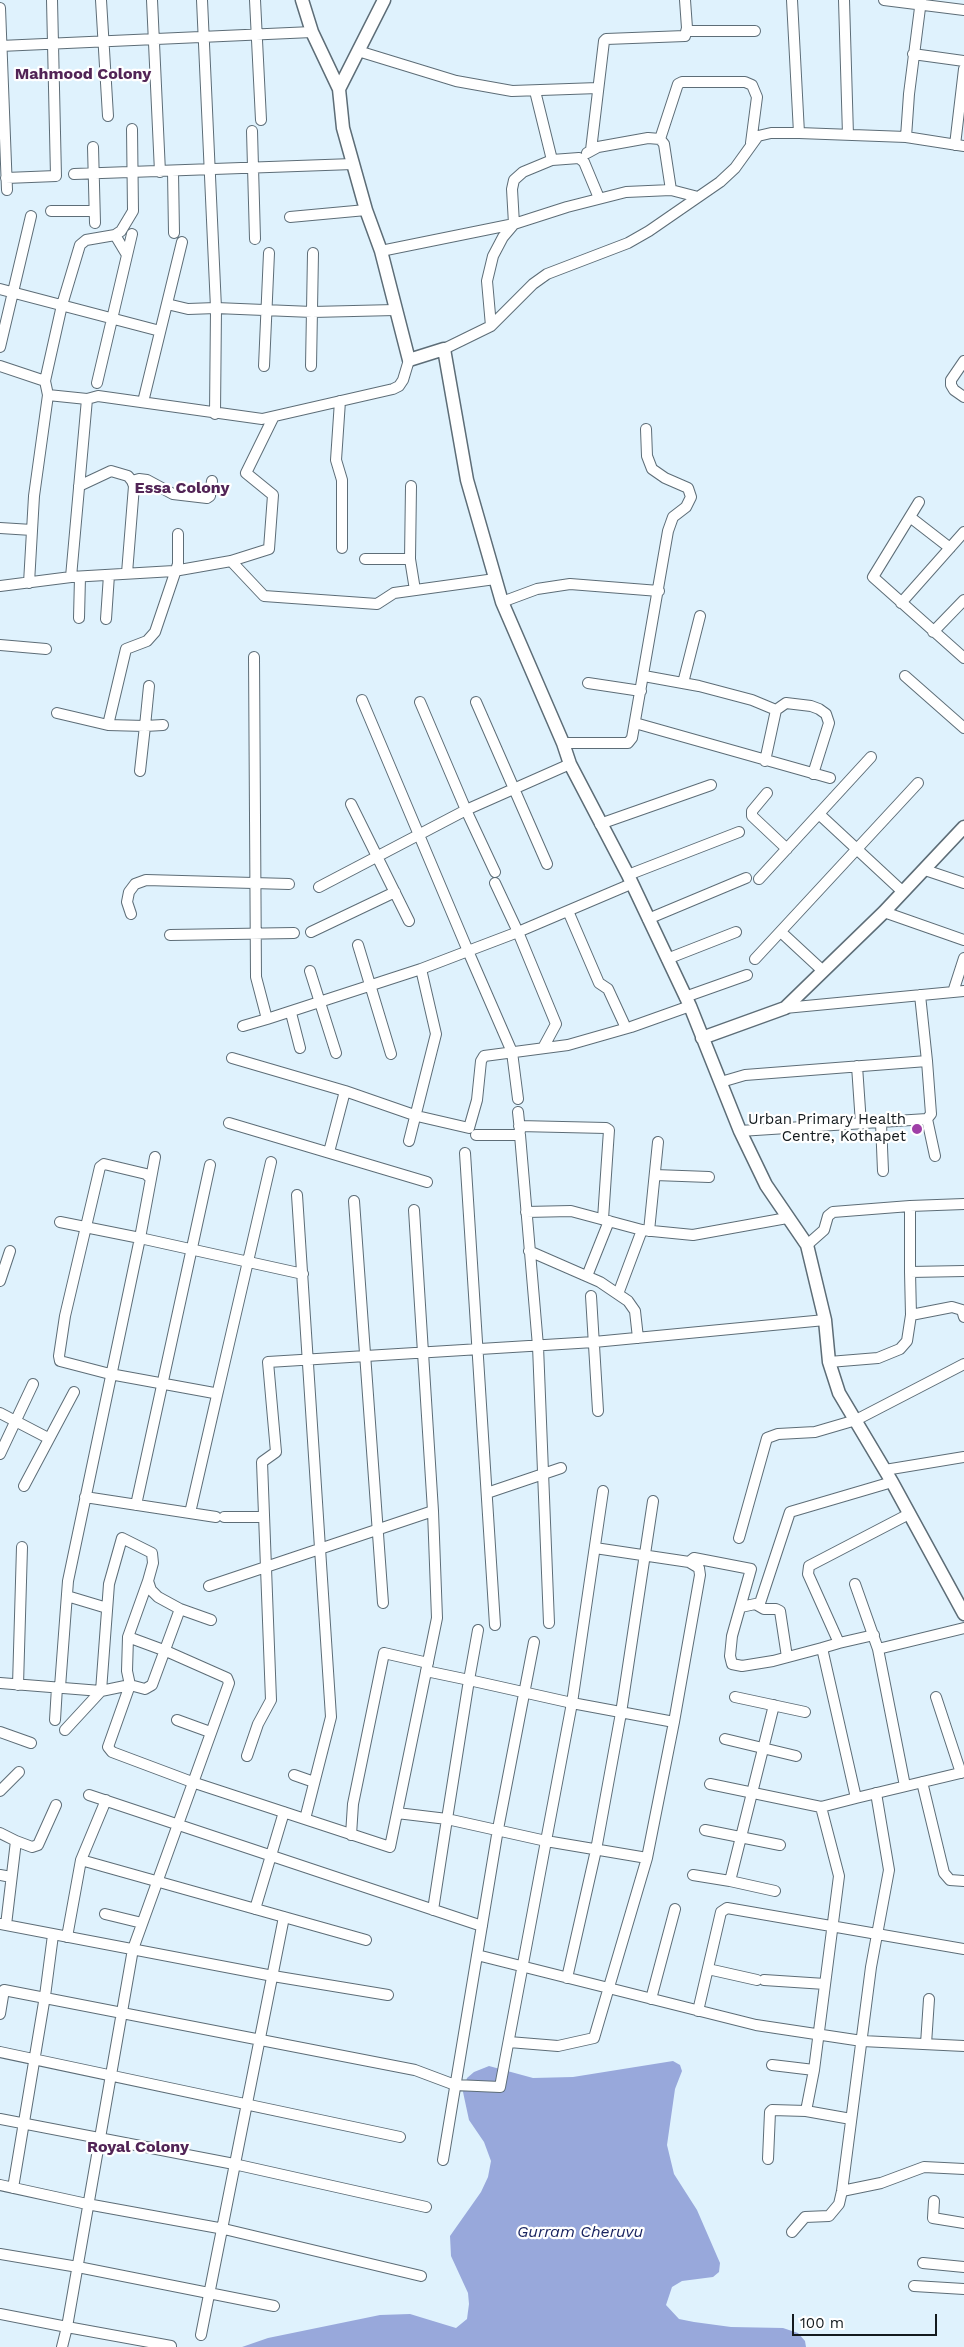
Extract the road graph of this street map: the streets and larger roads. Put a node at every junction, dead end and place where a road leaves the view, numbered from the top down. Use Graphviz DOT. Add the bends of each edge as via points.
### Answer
graph roads {
  1 [pos="52,0"];
  2 [pos="101,0"];
  3 [pos="152,0"];
  4 [pos="202,0"];
  5 [pos="255,0"];
  6 [pos="302,0"];
  7 [pos="384,0"];
  8 [pos="685,0"];
  9 [pos="792,0"];
  10 [pos="844,0"];
  11 [pos="884,0"];
  12 [pos="921,2"];
  13 [pos="0,8"];
  14 [pos="964,10"];
  15 [pos="687,31"];
  16 [pos="755,31"];
  17 [pos="312,32"];
  18 [pos="258,34"];
  19 [pos="204,36"];
  20 [pos="154,38"];
  21 [pos="103,41"];
  22 [pos="53,44"];
  23 [pos="0,46"];
  24 [pos="358,51"];
  25 [pos="913,54"];
  26 [pos="964,61"];
  27 [pos="964,69"];
  28 [pos="598,88"];
  29 [pos="339,89"];
  30 [pos="535,91"];
  31 [pos="108,116"];
  32 [pos="261,120"];
  33 [pos="132,130"];
  34 [pos="252,131"];
  35 [pos="799,133"];
  36 [pos="848,135"];
  37 [pos="906,137"];
  38 [pos="660,139"];
  39 [pos="751,143"];
  40 [pos="960,145"];
  41 [pos="92,147"];
  42 [pos="591,150"];
  43 [pos="579,158"];
  44 [pos="552,160"];
  45 [pos="353,164"];
  46 [pos="253,168"];
  47 [pos="209,170"];
  48 [pos="134,172"];
  49 [pos="160,172"];
  50 [pos="173,172"];
  51 [pos="74,174"];
  52 [pos="93,174"];
  53 [pos="6,178"];
  54 [pos="7,190"];
  55 [pos="672,190"];
  56 [pos="698,196"];
  57 [pos="599,198"];
  58 [pos="366,210"];
  59 [pos="51,211"];
  60 [pos="94,211"];
  61 [pos="31,216"];
  62 [pos="290,217"];
  63 [pos="94,223"];
  64 [pos="514,224"];
  65 [pos="174,233"];
  66 [pos="132,234"];
  67 [pos="115,235"];
  68 [pos="255,239"];
  69 [pos="182,242"];
  70 [pos="381,251"];
  71 [pos="269,253"];
  72 [pos="312,253"];
  73 [pos="127,255"];
  74 [pos="0,289"];
  75 [pos="13,292"];
  76 [pos="167,304"];
  77 [pos="62,305"];
  78 [pos="216,308"];
  79 [pos="267,310"];
  80 [pos="395,310"];
  81 [pos="312,312"];
  82 [pos="113,318"];
  83 [pos="491,326"];
  84 [pos="160,331"];
  85 [pos="0,347"];
  86 [pos="444,349"];
  87 [pos="409,360"];
  88 [pos="964,361"];
  89 [pos="0,366"];
  90 [pos="264,366"];
  91 [pos="311,366"];
  92 [pos="45,381"];
  93 [pos="97,383"];
  94 [pos="48,395"];
  95 [pos="964,397"];
  96 [pos="87,399"];
  97 [pos="340,401"];
  98 [pos="143,402"];
  99 [pos="215,414"];
  100 [pos="273,418"];
  101 [pos="646,429"];
  102 [pos="212,480"];
  103 [pos="132,481"];
  104 [pos="79,486"];
  105 [pos="411,486"];
  106 [pos="919,502"];
  107 [pos="910,517"];
  108 [pos="0,528"];
  109 [pos="32,530"];
  110 [pos="964,532"];
  111 [pos="178,534"];
  112 [pos="342,548"];
  113 [pos="950,548"];
  114 [pos="365,559"];
  115 [pos="410,559"];
  116 [pos="231,561"];
  117 [pos="174,571"];
  118 [pos="127,572"];
  119 [pos="109,575"];
  120 [pos="75,577"];
  121 [pos="495,579"];
  122 [pos="29,583"];
  123 [pos="0,586"];
  124 [pos="415,590"];
  125 [pos="659,591"];
  126 [pos="964,600"];
  127 [pos="502,602"];
  128 [pos="901,603"];
  129 [pos="700,616"];
  130 [pos="79,618"];
  131 [pos="106,619"];
  132 [pos="933,632"];
  133 [pos="0,646"];
  134 [pos="46,649"];
  135 [pos="254,656"];
  136 [pos="964,658"];
  137 [pos="644,676"];
  138 [pos="905,676"];
  139 [pos="588,683"];
  140 [pos="683,683"];
  141 [pos="149,686"];
  142 [pos="641,691"];
  143 [pos="362,700"];
  144 [pos="420,702"];
  145 [pos="476,702"];
  146 [pos="776,710"];
  147 [pos="57,713"];
  148 [pos="635,722"];
  149 [pos="108,725"];
  150 [pos="163,725"];
  151 [pos="145,726"];
  152 [pos="964,728"];
  153 [pos="563,743"];
  154 [pos="871,757"];
  155 [pos="765,761"];
  156 [pos="570,764"];
  157 [pos="140,771"];
  158 [pos="813,774"];
  159 [pos="830,778"];
  160 [pos="918,783"];
  161 [pos="711,784"];
  162 [pos="514,788"];
  163 [pos="767,793"];
  164 [pos="351,804"];
  165 [pos="466,810"];
  166 [pos="819,814"];
  167 [pos="600,824"];
  168 [pos="964,827"];
  169 [pos="738,832"];
  170 [pos="419,835"];
  171 [pos="787,849"];
  172 [pos="856,849"];
  173 [pos="377,858"];
  174 [pos="547,864"];
  175 [pos="925,870"];
  176 [pos="746,878"];
  177 [pos="759,879"];
  178 [pos="630,880"];
  179 [pos="257,883"];
  180 [pos="964,883"];
  181 [pos="289,884"];
  182 [pos="319,886"];
  183 [pos="395,892"];
  184 [pos="903,892"];
  185 [pos="568,911"];
  186 [pos="884,912"];
  187 [pos="131,914"];
  188 [pos="648,919"];
  189 [pos="409,921"];
  190 [pos="311,932"];
  191 [pos="518,932"];
  192 [pos="736,932"];
  193 [pos="256,933"];
  194 [pos="294,933"];
  195 [pos="782,933"];
  196 [pos="170,934"];
  197 [pos="964,940"];
  198 [pos="358,945"];
  199 [pos="468,951"];
  200 [pos="964,958"];
  201 [pos="667,959"];
  202 [pos="755,959"];
  203 [pos="421,970"];
  204 [pos="310,971"];
  205 [pos="823,971"];
  206 [pos="747,975"];
  207 [pos="370,985"];
  208 [pos="964,991"];
  209 [pos="953,992"];
  210 [pos="920,996"];
  211 [pos="687,1001"];
  212 [pos="320,1003"];
  213 [pos="785,1008"];
  214 [pos="291,1013"];
  215 [pos="267,1019"];
  216 [pos="243,1026"];
  217 [pos="626,1028"];
  218 [pos="702,1038"];
  219 [pos="300,1048"];
  220 [pos="543,1048"];
  221 [pos="512,1052"];
  222 [pos="336,1053"];
  223 [pos="391,1054"];
  224 [pos="232,1058"];
  225 [pos="927,1061"];
  226 [pos="856,1066"];
  227 [pos="721,1082"];
  228 [pos="345,1091"];
  229 [pos="518,1099"];
  230 [pos="518,1112"];
  231 [pos="417,1116"];
  232 [pos="927,1119"];
  233 [pos="881,1122"];
  234 [pos="229,1123"];
  235 [pos="861,1124"];
  236 [pos="520,1131"];
  237 [pos="740,1132"];
  238 [pos="476,1135"];
  239 [pos="409,1141"];
  240 [pos="658,1142"];
  241 [pos="329,1152"];
  242 [pos="465,1153"];
  243 [pos="155,1156"];
  244 [pos="935,1156"];
  245 [pos="271,1162"];
  246 [pos="210,1165"];
  247 [pos="883,1171"];
  248 [pos="655,1176"];
  249 [pos="709,1177"];
  250 [pos="151,1179"];
  251 [pos="427,1182"];
  252 [pos="297,1195"];
  253 [pos="354,1201"];
  254 [pos="964,1204"];
  255 [pos="910,1206"];
  256 [pos="414,1210"];
  257 [pos="526,1212"];
  258 [pos="787,1218"];
  259 [pos="606,1220"];
  260 [pos="60,1222"];
  261 [pos="87,1227"];
  262 [pos="645,1231"];
  263 [pos="140,1238"];
  264 [pos="806,1245"];
  265 [pos="10,1250"];
  266 [pos="190,1250"];
  267 [pos="529,1251"];
  268 [pos="248,1262"];
  269 [pos="964,1270"];
  270 [pos="910,1272"];
  271 [pos="303,1274"];
  272 [pos="587,1276"];
  273 [pos="0,1281"];
  274 [pos="618,1294"];
  275 [pos="591,1296"];
  276 [pos="911,1315"];
  277 [pos="964,1317"];
  278 [pos="825,1320"];
  279 [pos="638,1338"];
  280 [pos="594,1342"];
  281 [pos="538,1346"];
  282 [pos="478,1349"];
  283 [pos="423,1353"];
  284 [pos="365,1357"];
  285 [pos="309,1360"];
  286 [pos="828,1362"];
  287 [pos="964,1364"];
  288 [pos="110,1374"];
  289 [pos="33,1384"];
  290 [pos="164,1385"];
  291 [pos="218,1391"];
  292 [pos="74,1392"];
  293 [pos="598,1411"];
  294 [pos="0,1413"];
  295 [pos="856,1420"];
  296 [pos="16,1421"];
  297 [pos="48,1438"];
  298 [pos="0,1454"];
  299 [pos="964,1457"];
  300 [pos="561,1468"];
  301 [pos="885,1470"];
  302 [pos="543,1474"];
  303 [pos="892,1482"];
  304 [pos="24,1486"];
  305 [pos="604,1491"];
  306 [pos="486,1493"];
  307 [pos="85,1497"];
  308 [pos="653,1501"];
  309 [pos="136,1504"];
  310 [pos="433,1511"];
  311 [pos="190,1513"];
  312 [pos="910,1514"];
  313 [pos="264,1517"];
  314 [pos="378,1530"];
  315 [pos="739,1538"];
  316 [pos="22,1547"];
  317 [pos="595,1548"];
  318 [pos="320,1549"];
  319 [pos="645,1556"];
  320 [pos="689,1562"];
  321 [pos="266,1567"];
  322 [pos="148,1581"];
  323 [pos="855,1584"];
  324 [pos="209,1586"];
  325 [pos="67,1596"];
  326 [pos="383,1603"];
  327 [pos="757,1605"];
  328 [pos="741,1607"];
  329 [pos="107,1608"];
  330 [pos="180,1609"];
  331 [pos="964,1614"];
  332 [pos="211,1620"];
  333 [pos="549,1623"];
  334 [pos="495,1625"];
  335 [pos="964,1628"];
  336 [pos="478,1630"];
  337 [pos="874,1635"];
  338 [pos="128,1637"];
  339 [pos="534,1642"];
  340 [pos="839,1643"];
  341 [pos="822,1648"];
  342 [pos="878,1648"];
  343 [pos="166,1651"];
  344 [pos="787,1657"];
  345 [pos="427,1667"];
  346 [pos="469,1680"];
  347 [pos="0,1683"];
  348 [pos="18,1685"];
  349 [pos="130,1685"];
  350 [pos="58,1687"];
  351 [pos="101,1690"];
  352 [pos="524,1692"];
  353 [pos="936,1696"];
  354 [pos="735,1697"];
  355 [pos="572,1704"];
  356 [pos="774,1705"];
  357 [pos="805,1712"];
  358 [pos="620,1713"];
  359 [pos="55,1720"];
  360 [pos="177,1720"];
  361 [pos="674,1722"];
  362 [pos="65,1730"];
  363 [pos="0,1732"];
  364 [pos="210,1732"];
  365 [pos="725,1739"];
  366 [pos="31,1743"];
  367 [pos="763,1748"];
  368 [pos="247,1756"];
  369 [pos="796,1756"];
  370 [pos="19,1772"];
  371 [pos="963,1772"];
  372 [pos="294,1775"];
  373 [pos="192,1782"];
  374 [pos="314,1782"];
  375 [pos="922,1782"];
  376 [pos="710,1784"];
  377 [pos="905,1786"];
  378 [pos="0,1791"];
  379 [pos="752,1794"];
  380 [pos="876,1794"];
  381 [pos="89,1795"];
  382 [pos="856,1798"];
  383 [pos="106,1800"];
  384 [pos="56,1805"];
  385 [pos="821,1807"];
  386 [pos="284,1812"];
  387 [pos="398,1813"];
  388 [pos="447,1818"];
  389 [pos="305,1819"];
  390 [pos="177,1824"];
  391 [pos="498,1829"];
  392 [pos="705,1830"];
  393 [pos="0,1833"];
  394 [pos="351,1835"];
  395 [pos="741,1837"];
  396 [pos="16,1841"];
  397 [pos="546,1841"];
  398 [pos="780,1845"];
  399 [pos="596,1850"];
  400 [pos="271,1855"];
  401 [pos="647,1858"];
  402 [pos="82,1860"];
  403 [pos="0,1875"];
  404 [pos="693,1875"];
  405 [pos="12,1878"];
  406 [pos="156,1881"];
  407 [pos="964,1881"];
  408 [pos="730,1882"];
  409 [pos="775,1891"];
  410 [pos="255,1909"];
  411 [pos="675,1909"];
  412 [pos="433,1910"];
  413 [pos="104,1914"];
  414 [pos="284,1918"];
  415 [pos="142,1923"];
  416 [pos="3,1925"];
  417 [pos="833,1925"];
  418 [pos="482,1926"];
  419 [pos="876,1934"];
  420 [pos="53,1935"];
  421 [pos="67,1937"];
  422 [pos="366,1940"];
  423 [pos="133,1949"];
  424 [pos="964,1949"];
  425 [pos="477,1955"];
  426 [pos="522,1967"];
  427 [pos="708,1969"];
  428 [pos="273,1976"];
  429 [pos="567,1978"];
  430 [pos="825,1984"];
  431 [pos="610,1988"];
  432 [pos="388,1995"];
  433 [pos="45,1996"];
  434 [pos="651,1999"];
  435 [pos="929,1999"];
  436 [pos="698,2010"];
  437 [pos="123,2012"];
  438 [pos="0,2014"];
  439 [pos="819,2035"];
  440 [pos="260,2039"];
  441 [pos="862,2041"];
  442 [pos="509,2042"];
  443 [pos="926,2044"];
  444 [pos="964,2046"];
  445 [pos="0,2052"];
  446 [pos="34,2060"];
  447 [pos="772,2065"];
  448 [pos="814,2070"];
  449 [pos="112,2074"];
  450 [pos="454,2085"];
  451 [pos="247,2105"];
  452 [pos="806,2111"];
  453 [pos="0,2119"];
  454 [pos="852,2119"];
  455 [pos="24,2123"];
  456 [pos="400,2137"];
  457 [pos="101,2138"];
  458 [pos="768,2159"];
  459 [pos="443,2160"];
  460 [pos="234,2164"];
  461 [pos="964,2169"];
  462 [pos="0,2185"];
  463 [pos="13,2188"];
  464 [pos="842,2191"];
  465 [pos="934,2201"];
  466 [pos="87,2204"];
  467 [pos="426,2207"];
  468 [pos="964,2223"];
  469 [pos="224,2229"];
  470 [pos="792,2232"];
  471 [pos="0,2254"];
  472 [pos="923,2263"];
  473 [pos="78,2267"];
  474 [pos="964,2267"];
  475 [pos="421,2276"];
  476 [pos="914,2286"];
  477 [pos="964,2289"];
  478 [pos="210,2293"];
  479 [pos="274,2306"];
  480 [pos="0,2314"];
  481 [pos="67,2327"];
  482 [pos="201,2335"];
  483 [pos="171,2346"];
  484 [pos="62,2347"];
  1 -- 22 [label="street"];
  2 -- 21 [label="street"];
  3 -- 20 [label="street"];
  4 -- 19 [label="street"];
  5 -- 18 [label="street"];
  6 -- 17 [label="street"];
  7 -- 24 [label="street"];
  8 -- 15 [label="street"];
  9 -- 35 [label="street"];
  10 -- 36 [label="street"];
  11 -- 12 [label="street"];
  12 -- 14 [label="street"];
  12 -- 25 [label="street"];
  13 -- 23 [label="street"];
  15 -- 16 [label="street"];
  15 -- 28 [label="street" via="680,37 606,39 602,44"];
  17 -- 18 [label="street"];
  17 -- 29 [label="street"];
  18 -- 19 [label="street"];
  18 -- 32 [label="street"];
  19 -- 20 [label="street"];
  19 -- 47 [label="street"];
  20 -- 21 [label="street"];
  20 -- 49 [label="street"];
  21 -- 22 [label="street"];
  21 -- 31 [label="street"];
  22 -- 23 [label="street"];
  22 -- 53 [label="street" via="56,176"];
  23 -- 53 [label="street"];
  24 -- 29 [label="street"];
  24 -- 30 [label="street" via="456,81 512,91"];
  25 -- 26 [label="street"];
  25 -- 37 [label="street"];
  27 -- 40 [label="street"];
  28 -- 30 [label="street"];
  28 -- 42 [label="street"];
  29 -- 45 [label="street" via="343,128"];
  30 -- 44 [label="street"];
  33 -- 48 [label="street"];
  34 -- 46 [label="street"];
  35 -- 36 [label="street"];
  35 -- 39 [label="street" via="771,133 758,136"];
  36 -- 37 [label="street"];
  37 -- 40 [label="street"];
  38 -- 39 [label="street" via="678,84 745,82 752,85 757,97"];
  38 -- 42 [label="street" via="648,138"];
  38 -- 55 [label="street" via="664,144"];
  39 -- 56 [label="street" via="735,168"];
  41 -- 52 [label="street"];
  42 -- 43 [label="street"];
  43 -- 44 [label="street"];
  43 -- 57 [label="street" via="584,162"];
  44 -- 64 [label="street" via="523,172 514,180"];
  45 -- 46 [label="street"];
  45 -- 58 [label="street"];
  46 -- 47 [label="street"];
  46 -- 68 [label="street"];
  47 -- 50 [label="street"];
  47 -- 78 [label="street"];
  48 -- 49 [label="street"];
  48 -- 52 [label="street"];
  48 -- 67 [label="street" via="133,211"];
  49 -- 50 [label="street"];
  50 -- 65 [label="street"];
  51 -- 52 [label="street"];
  52 -- 60 [label="street"];
  53 -- 54 [label="street"];
  55 -- 56 [label="street"];
  55 -- 57 [label="street" via="636,190"];
  56 -- 83 [label="street" via="628,242 547,274"];
  57 -- 64 [label="street"];
  58 -- 62 [label="street"];
  58 -- 70 [label="street"];
  59 -- 60 [label="street"];
  60 -- 63 [label="street"];
  61 -- 75 [label="street"];
  64 -- 70 [label="street"];
  64 -- 83 [label="street" via="493,256 487,281"];
  66 -- 73 [label="street"];
  67 -- 73 [label="street"];
  67 -- 77 [label="street" via="86,240 80,245"];
  69 -- 76 [label="street"];
  70 -- 80 [label="street"];
  71 -- 79 [label="street"];
  72 -- 81 [label="street"];
  73 -- 82 [label="street"];
  74 -- 75 [label="street"];
  75 -- 77 [label="street"];
  75 -- 85 [label="street"];
  76 -- 78 [label="street" via="188,309"];
  76 -- 84 [label="street"];
  77 -- 82 [label="street"];
  77 -- 92 [label="street"];
  78 -- 79 [label="street"];
  78 -- 99 [label="street"];
  79 -- 81 [label="street"];
  79 -- 90 [label="street"];
  80 -- 81 [label="street"];
  80 -- 87 [label="street"];
  81 -- 91 [label="street"];
  82 -- 84 [label="street"];
  82 -- 93 [label="street"];
  83 -- 86 [label="street"];
  84 -- 98 [label="street"];
  86 -- 87 [label="street"];
  86 -- 121 [label="street" via="467,480"];
  87 -- 97 [label="street" via="399,386"];
  88 -- 95 [label="street" via="951,385"];
  89 -- 92 [label="street"];
  92 -- 94 [label="street"];
  94 -- 96 [label="street"];
  94 -- 109 [label="street"];
  96 -- 98 [label="street" via="98,396"];
  96 -- 104 [label="street"];
  97 -- 100 [label="street"];
  97 -- 112 [label="street" via="336,460 342,480"];
  98 -- 99 [label="street"];
  99 -- 100 [label="street"];
  100 -- 116 [label="street" via="246,473 273,495 269,549"];
  101 -- 125 [label="street" via="649,464 658,474 688,488 691,497 686,507 673,517 668,531"];
  102 -- 103 [label="street" via="207,498 173,494 147,480"];
  103 -- 104 [label="street" via="128,476 111,471"];
  103 -- 118 [label="street"];
  104 -- 120 [label="street"];
  105 -- 115 [label="street"];
  106 -- 107 [label="street"];
  107 -- 113 [label="street"];
  107 -- 128 [label="street" via="873,577"];
  108 -- 109 [label="street"];
  109 -- 122 [label="street"];
  110 -- 113 [label="street"];
  111 -- 117 [label="street" via="178,564"];
  113 -- 128 [label="street"];
  114 -- 115 [label="street"];
  115 -- 124 [label="street"];
  116 -- 117 [label="street"];
  116 -- 124 [label="street" via="264,596 378,604 394,593"];
  117 -- 118 [label="street"];
  117 -- 149 [label="street" via="152,637 125,652"];
  118 -- 119 [label="street"];
  119 -- 120 [label="street"];
  119 -- 131 [label="street"];
  120 -- 122 [label="street"];
  120 -- 130 [label="street"];
  121 -- 124 [label="street"];
  121 -- 127 [label="street"];
  122 -- 123 [label="street"];
  125 -- 127 [label="street" via="570,584 537,589"];
  125 -- 137 [label="street"];
  126 -- 132 [label="street"];
  127 -- 153 [label="street"];
  128 -- 132 [label="street"];
  129 -- 140 [label="street"];
  132 -- 136 [label="street"];
  133 -- 134 [label="street"];
  135 -- 179 [label="street"];
  137 -- 140 [label="street"];
  137 -- 142 [label="street"];
  138 -- 152 [label="street"];
  139 -- 142 [label="street"];
  140 -- 146 [label="street" via="752,700"];
  141 -- 151 [label="street"];
  142 -- 148 [label="street"];
  143 -- 170 [label="street"];
  144 -- 165 [label="street"];
  145 -- 162 [label="street"];
  146 -- 155 [label="street"];
  146 -- 158 [label="street" via="786,702 792,702 820,709 826,714 829,723"];
  147 -- 149 [label="street"];
  148 -- 153 [label="street" via="628,742"];
  148 -- 155 [label="street"];
  149 -- 151 [label="street"];
  150 -- 151 [label="street"];
  151 -- 157 [label="street"];
  153 -- 156 [label="street"];
  154 -- 166 [label="street"];
  155 -- 158 [label="street"];
  156 -- 162 [label="street"];
  156 -- 167 [label="street"];
  158 -- 159 [label="street"];
  160 -- 172 [label="street"];
  161 -- 167 [label="street"];
  162 -- 165 [label="street"];
  162 -- 174 [label="street"];
  163 -- 171 [label="street" via="752,811 752,816"];
  164 -- 173 [label="street"];
  165 -- 170 [label="street"];
  165 -- 191 [label="street"];
  166 -- 171 [label="street"];
  166 -- 172 [label="street"];
  167 -- 178 [label="street"];
  168 -- 175 [label="street"];
  169 -- 178 [label="street"];
  170 -- 173 [label="street"];
  170 -- 199 [label="street"];
  171 -- 177 [label="street"];
  172 -- 184 [label="street"];
  172 -- 195 [label="street"];
  173 -- 182 [label="street"];
  173 -- 183 [label="street"];
  175 -- 180 [label="street"];
  175 -- 184 [label="street"];
  176 -- 188 [label="street"];
  178 -- 185 [label="street"];
  178 -- 188 [label="street"];
  179 -- 181 [label="street"];
  179 -- 187 [label="street" via="146,880 135,884 129,892 127,902"];
  179 -- 193 [label="street"];
  183 -- 189 [label="street"];
  183 -- 190 [label="street"];
  184 -- 186 [label="street"];
  185 -- 191 [label="street"];
  185 -- 217 [label="street" via="599,983 608,989"];
  186 -- 197 [label="street"];
  186 -- 205 [label="street"];
  188 -- 201 [label="street"];
  191 -- 199 [label="street"];
  191 -- 220 [label="street" via="556,1024"];
  192 -- 201 [label="street"];
  193 -- 194 [label="street"];
  193 -- 196 [label="street"];
  193 -- 215 [label="street" via="256,977"];
  195 -- 202 [label="street"];
  195 -- 205 [label="street"];
  198 -- 207 [label="street"];
  199 -- 203 [label="street"];
  199 -- 221 [label="street"];
  200 -- 209 [label="street"];
  201 -- 211 [label="street"];
  203 -- 207 [label="street"];
  203 -- 231 [label="street" via="436,1034"];
  204 -- 212 [label="street"];
  205 -- 213 [label="street"];
  206 -- 211 [label="street"];
  207 -- 212 [label="street"];
  207 -- 223 [label="street"];
  208 -- 209 [label="street"];
  209 -- 210 [label="street"];
  210 -- 213 [label="street"];
  210 -- 225 [label="street"];
  211 -- 217 [label="street"];
  211 -- 218 [label="street"];
  212 -- 214 [label="street"];
  212 -- 222 [label="street"];
  213 -- 218 [label="street"];
  214 -- 215 [label="street"];
  214 -- 219 [label="street"];
  215 -- 216 [label="street"];
  217 -- 220 [label="street" via="568,1045"];
  218 -- 227 [label="street"];
  220 -- 221 [label="street"];
  221 -- 229 [label="street"];
  221 -- 231 [label="street" via="490,1054 481,1061 477,1100 469,1128"];
  224 -- 228 [label="street"];
  225 -- 226 [label="street"];
  225 -- 232 [label="street" via="931,1114"];
  226 -- 227 [label="street" via="745,1075"];
  226 -- 235 [label="street"];
  227 -- 237 [label="street"];
  228 -- 231 [label="street"];
  228 -- 241 [label="street"];
  230 -- 236 [label="street"];
  231 -- 239 [label="street"];
  232 -- 233 [label="street"];
  232 -- 244 [label="street"];
  233 -- 235 [label="street"];
  233 -- 247 [label="street"];
  234 -- 241 [label="street"];
  235 -- 237 [label="street"];
  236 -- 238 [label="street"];
  236 -- 257 [label="street"];
  236 -- 259 [label="street" via="610,1130"];
  237 -- 258 [label="street" via="766,1186"];
  240 -- 248 [label="street"];
  241 -- 251 [label="street"];
  242 -- 282 [label="street"];
  243 -- 250 [label="street"];
  245 -- 268 [label="street"];
  246 -- 266 [label="street"];
  248 -- 249 [label="street"];
  248 -- 262 [label="street"];
  250 -- 261 [label="street" via="146,1174 102,1165"];
  250 -- 263 [label="street"];
  252 -- 271 [label="street"];
  253 -- 284 [label="street"];
  254 -- 255 [label="street"];
  255 -- 264 [label="street" via="833,1212 828,1216 824,1230"];
  255 -- 270 [label="street"];
  256 -- 283 [label="street"];
  257 -- 259 [label="street" via="571,1211"];
  257 -- 267 [label="street"];
  258 -- 262 [label="street" via="693,1235"];
  258 -- 264 [label="street"];
  259 -- 262 [label="street"];
  259 -- 272 [label="street"];
  260 -- 261 [label="street"];
  261 -- 263 [label="street"];
  261 -- 288 [label="street" via="65,1316 59,1356 64,1363"];
  262 -- 274 [label="street"];
  263 -- 266 [label="street"];
  263 -- 288 [label="street"];
  264 -- 278 [label="street"];
  265 -- 273 [label="street"];
  266 -- 268 [label="street"];
  266 -- 290 [label="street"];
  267 -- 272 [label="street"];
  267 -- 281 [label="street"];
  268 -- 271 [label="street"];
  268 -- 291 [label="street"];
  269 -- 270 [label="street"];
  270 -- 276 [label="street"];
  271 -- 285 [label="street"];
  272 -- 274 [label="street"];
  274 -- 279 [label="street" via="635,1310"];
  275 -- 280 [label="street"];
  276 -- 277 [label="street" via="952,1307 962,1310"];
  276 -- 286 [label="street" via="906,1341 900,1348 878,1358"];
  278 -- 279 [label="street"];
  278 -- 286 [label="street"];
  279 -- 280 [label="street"];
  280 -- 281 [label="street"];
  280 -- 293 [label="street"];
  281 -- 282 [label="street"];
  281 -- 302 [label="street"];
  282 -- 283 [label="street"];
  282 -- 306 [label="street"];
  283 -- 284 [label="street"];
  283 -- 310 [label="street"];
  284 -- 285 [label="street"];
  284 -- 314 [label="street"];
  285 -- 313 [label="street" via="268,1362 276,1452 262,1462"];
  285 -- 318 [label="street"];
  286 -- 295 [label="street" via="839,1393"];
  287 -- 295 [label="street"];
  288 -- 290 [label="street"];
  288 -- 307 [label="street"];
  289 -- 296 [label="street"];
  290 -- 291 [label="street" via="210,1394"];
  290 -- 309 [label="street"];
  291 -- 311 [label="street"];
  292 -- 297 [label="street"];
  294 -- 296 [label="street"];
  295 -- 301 [label="street"];
  295 -- 315 [label="street" via="815,1432 778,1434 767,1438"];
  296 -- 297 [label="street"];
  296 -- 298 [label="street"];
  297 -- 304 [label="street"];
  299 -- 301 [label="street"];
  300 -- 302 [label="street"];
  301 -- 303 [label="street"];
  302 -- 306 [label="street"];
  302 -- 333 [label="street"];
  303 -- 312 [label="street"];
  303 -- 327 [label="street" via="790,1512"];
  305 -- 317 [label="street"];
  306 -- 334 [label="street"];
  307 -- 309 [label="street"];
  307 -- 325 [label="street"];
  308 -- 319 [label="street"];
  309 -- 311 [label="street"];
  310 -- 314 [label="street"];
  310 -- 345 [label="street" via="437,1618"];
  311 -- 313 [label="street"];
  312 -- 331 [label="street"];
  312 -- 340 [label="street" via="809,1566 808,1574"];
  313 -- 321 [label="street"];
  314 -- 318 [label="street"];
  314 -- 326 [label="street"];
  316 -- 348 [label="street"];
  317 -- 319 [label="street"];
  317 -- 355 [label="street"];
  318 -- 321 [label="street"];
  318 -- 374 [label="street" via="331,1717"];
  319 -- 320 [label="street"];
  319 -- 358 [label="street"];
  320 -- 328 [label="street" via="694,1558 751,1569"];
  320 -- 361 [label="street" via="699,1568 700,1575"];
  321 -- 324 [label="street"];
  321 -- 368 [label="street" via="271,1700"];
  322 -- 329 [label="street" via="152,1553 122,1538 109,1584"];
  322 -- 330 [label="street" via="158,1597"];
  322 -- 338 [label="street"];
  323 -- 337 [label="street"];
  325 -- 329 [label="street"];
  325 -- 350 [label="street"];
  327 -- 328 [label="street"];
  327 -- 344 [label="street" via="780,1611"];
  328 -- 344 [label="street" via="732,1636 730,1662 742,1666"];
  329 -- 351 [label="street"];
  330 -- 332 [label="street"];
  330 -- 343 [label="street"];
  335 -- 342 [label="street"];
  336 -- 346 [label="street"];
  337 -- 340 [label="street"];
  337 -- 342 [label="street"];
  338 -- 343 [label="street"];
  338 -- 349 [label="street"];
  339 -- 352 [label="street"];
  340 -- 341 [label="street"];
  341 -- 344 [label="street"];
  341 -- 382 [label="street"];
  342 -- 377 [label="street"];
  343 -- 349 [label="street" via="152,1685 145,1689"];
  343 -- 364 [label="street" via="229,1680"];
  345 -- 346 [label="street"];
  345 -- 387 [label="street"];
  345 -- 394 [label="street" via="384,1653 353,1804"];
  346 -- 352 [label="street"];
  346 -- 388 [label="street"];
  347 -- 348 [label="street"];
  348 -- 350 [label="street"];
  349 -- 351 [label="street"];
  349 -- 373 [label="street" via="108,1747 112,1752"];
  350 -- 351 [label="street"];
  350 -- 359 [label="street"];
  351 -- 362 [label="street"];
  352 -- 355 [label="street"];
  352 -- 391 [label="street"];
  353 -- 371 [label="street"];
  354 -- 356 [label="street"];
  355 -- 358 [label="street"];
  355 -- 397 [label="street"];
  356 -- 357 [label="street"];
  356 -- 367 [label="street"];
  358 -- 361 [label="street"];
  358 -- 399 [label="street"];
  360 -- 364 [label="street"];
  361 -- 401 [label="street"];
  363 -- 366 [label="street"];
  364 -- 373 [label="street"];
  365 -- 367 [label="street"];
  367 -- 369 [label="street"];
  367 -- 379 [label="street"];
  370 -- 378 [label="street"];
  371 -- 375 [label="street"];
  372 -- 374 [label="street"];
  373 -- 386 [label="street"];
  373 -- 390 [label="street"];
  374 -- 389 [label="street"];
  375 -- 377 [label="street"];
  375 -- 407 [label="street" via="944,1873 950,1880"];
  376 -- 379 [label="street"];
  377 -- 380 [label="street"];
  379 -- 385 [label="street"];
  379 -- 395 [label="street"];
  380 -- 382 [label="street"];
  380 -- 419 [label="street" via="890,1870"];
  381 -- 383 [label="street"];
  382 -- 385 [label="street"];
  383 -- 390 [label="street"];
  383 -- 402 [label="street"];
  384 -- 396 [label="street" via="38,1845 32,1847"];
  385 -- 417 [label="street" via="839,1871"];
  386 -- 389 [label="street"];
  386 -- 400 [label="street"];
  387 -- 388 [label="street"];
  387 -- 394 [label="street" via="390,1848"];
  388 -- 391 [label="street"];
  388 -- 412 [label="street"];
  389 -- 394 [label="street"];
  390 -- 400 [label="street"];
  390 -- 406 [label="street"];
  391 -- 397 [label="street"];
  391 -- 418 [label="street"];
  392 -- 395 [label="street"];
  393 -- 396 [label="street"];
  395 -- 398 [label="street"];
  395 -- 408 [label="street"];
  396 -- 405 [label="street"];
  397 -- 399 [label="street"];
  397 -- 426 [label="street"];
  399 -- 401 [label="street"];
  399 -- 429 [label="street"];
  400 -- 410 [label="street"];
  400 -- 412 [label="street"];
  401 -- 431 [label="street"];
  402 -- 406 [label="street"];
  402 -- 421 [label="street"];
  403 -- 405 [label="street"];
  404 -- 408 [label="street"];
  405 -- 416 [label="street"];
  406 -- 410 [label="street"];
  406 -- 415 [label="street"];
  408 -- 409 [label="street"];
  410 -- 414 [label="street"];
  411 -- 434 [label="street"];
  412 -- 418 [label="street"];
  413 -- 415 [label="street"];
  414 -- 422 [label="street"];
  414 -- 428 [label="street"];
  415 -- 423 [label="street"];
  416 -- 420 [label="street"];
  417 -- 419 [label="street"];
  417 -- 427 [label="street" via="724,1909"];
  417 -- 430 [label="street"];
  418 -- 425 [label="street"];
  419 -- 424 [label="street"];
  419 -- 441 [label="street"];
  420 -- 421 [label="street"];
  420 -- 433 [label="street"];
  421 -- 423 [label="street"];
  423 -- 428 [label="street"];
  423 -- 437 [label="street"];
  425 -- 426 [label="street"];
  425 -- 450 [label="street"];
  426 -- 429 [label="street"];
  426 -- 442 [label="street"];
  427 -- 430 [label="street" via="761,1980"];
  427 -- 436 [label="street"];
  428 -- 432 [label="street"];
  428 -- 440 [label="street"];
  429 -- 431 [label="street"];
  430 -- 439 [label="street"];
  431 -- 434 [label="street"];
  431 -- 442 [label="street" via="594,2038 558,2046"];
  433 -- 437 [label="street"];
  433 -- 438 [label="street" via="4,1990"];
  433 -- 446 [label="street"];
  434 -- 436 [label="street"];
  435 -- 443 [label="street"];
  436 -- 439 [label="street" via="756,2025"];
  437 -- 440 [label="street"];
  437 -- 449 [label="street"];
  439 -- 441 [label="street"];
  439 -- 448 [label="street"];
  440 -- 450 [label="street" via="415,2070"];
  440 -- 451 [label="street"];
  441 -- 443 [label="street"];
  441 -- 454 [label="street"];
  442 -- 450 [label="street" via="500,2087"];
  443 -- 444 [label="street"];
  445 -- 446 [label="street"];
  446 -- 449 [label="street"];
  446 -- 455 [label="street"];
  447 -- 448 [label="street"];
  448 -- 452 [label="street"];
  449 -- 451 [label="street"];
  449 -- 457 [label="street"];
  450 -- 459 [label="street"];
  451 -- 456 [label="street"];
  451 -- 460 [label="street"];
  452 -- 454 [label="street"];
  452 -- 458 [label="street" via="770,2112"];
  453 -- 455 [label="street"];
  454 -- 464 [label="street"];
  455 -- 457 [label="street"];
  455 -- 463 [label="street"];
  457 -- 460 [label="street"];
  457 -- 466 [label="street"];
  460 -- 467 [label="street"];
  460 -- 469 [label="street"];
  461 -- 464 [label="street" via="924,2167 881,2184"];
  462 -- 463 [label="street"];
  463 -- 466 [label="street"];
  464 -- 470 [label="street" via="839,2204 829,2216 805,2217"];
  465 -- 468 [label="street" via="933,2218"];
  466 -- 469 [label="street"];
  466 -- 473 [label="street"];
  469 -- 475 [label="street"];
  469 -- 478 [label="street"];
  471 -- 473 [label="street"];
  472 -- 474 [label="street"];
  473 -- 478 [label="street"];
  473 -- 481 [label="street"];
  476 -- 477 [label="street"];
  478 -- 479 [label="street"];
  478 -- 482 [label="street"];
  480 -- 481 [label="street"];
  481 -- 483 [label="street"];
  481 -- 484 [label="street"];
}
